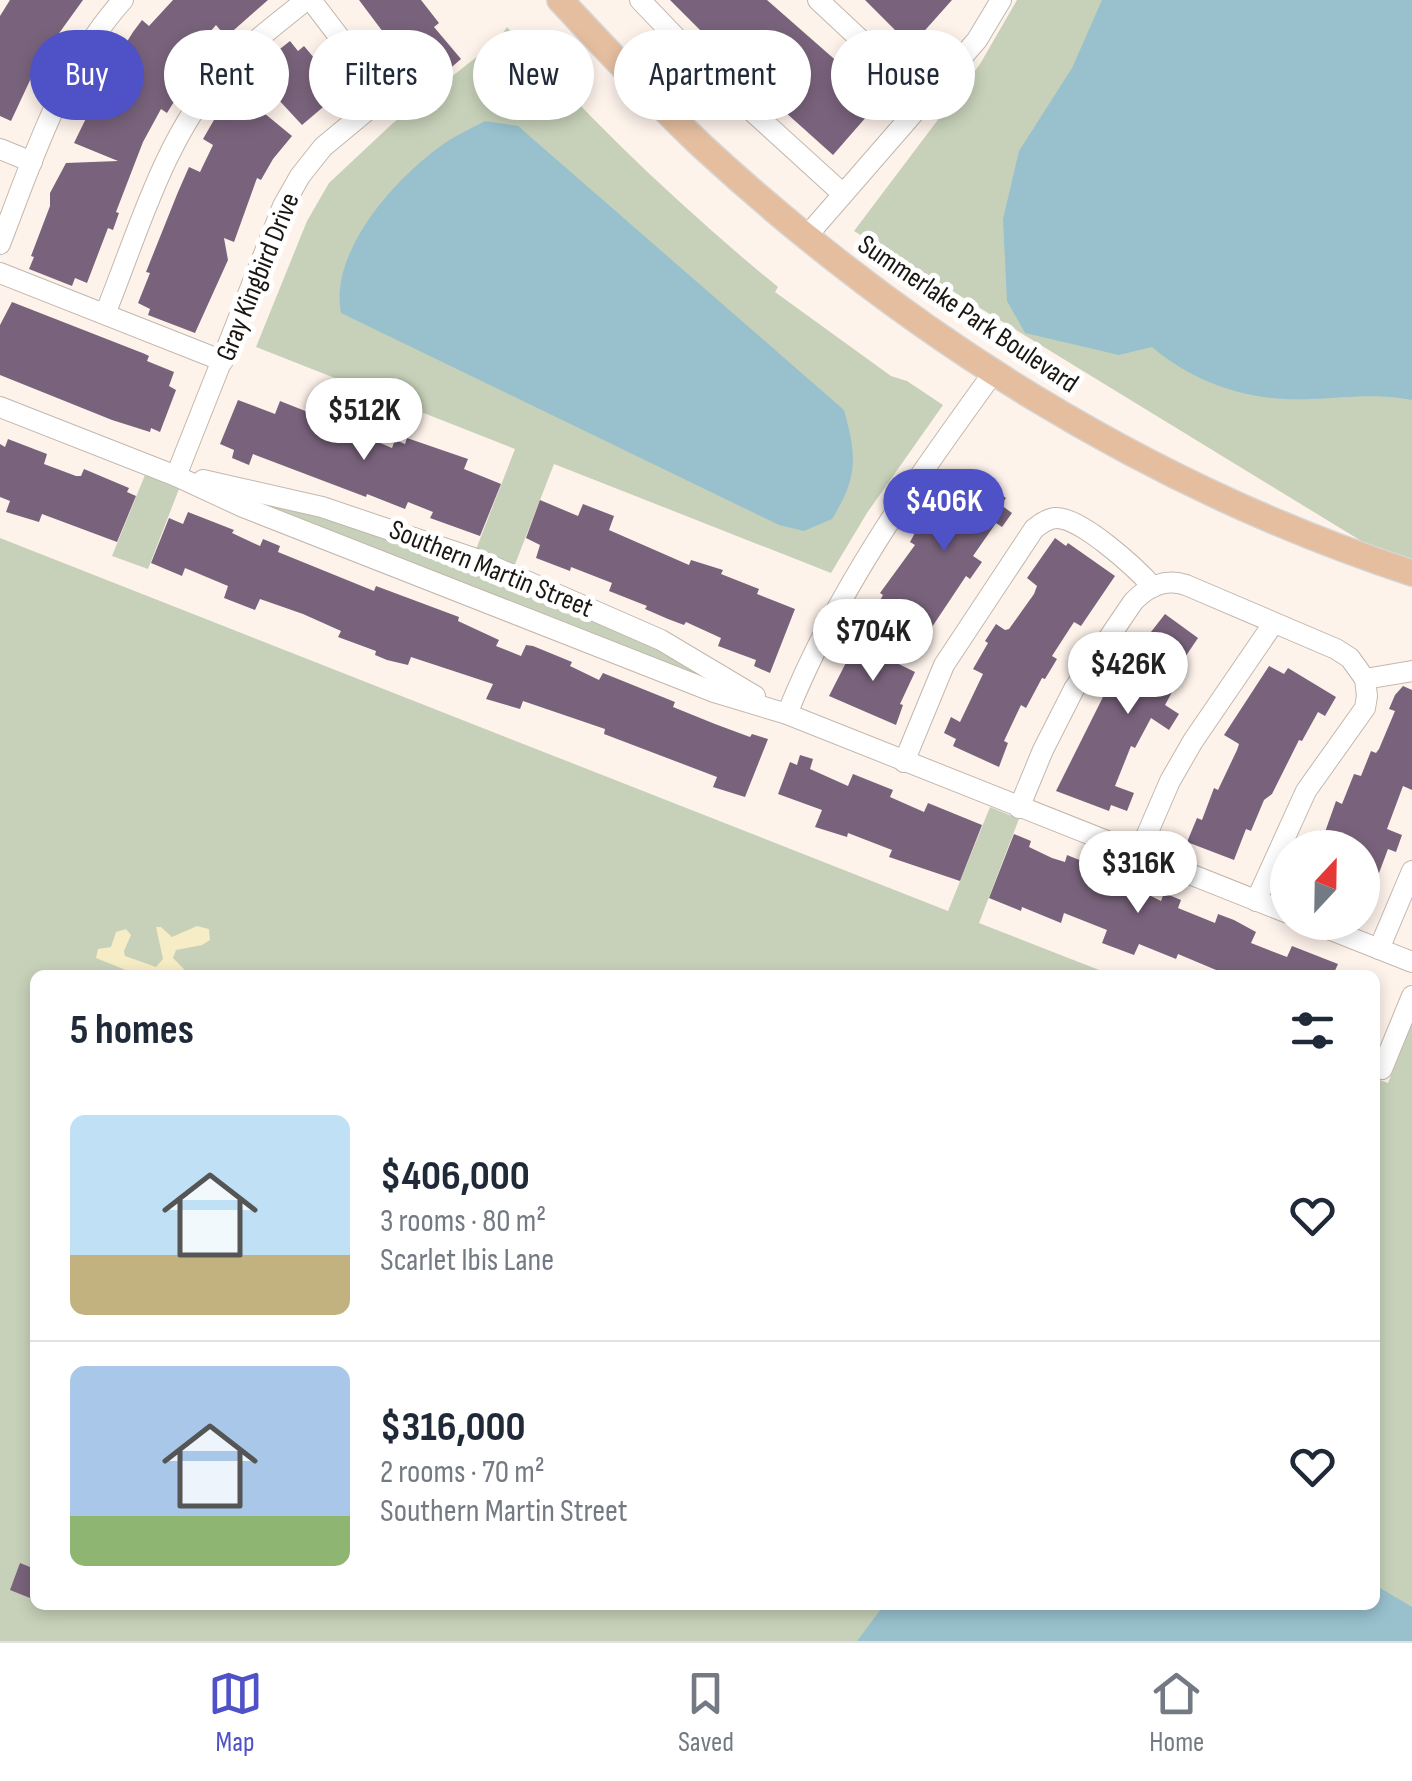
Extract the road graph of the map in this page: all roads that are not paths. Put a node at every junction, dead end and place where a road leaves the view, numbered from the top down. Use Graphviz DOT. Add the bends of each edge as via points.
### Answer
graph roads {
  1 [pos="123,0"];
  2 [pos="308,0"];
  3 [pos="560,0"];
  4 [pos="640,0"];
  5 [pos="818,0"];
  6 [pos="1000,0"];
  7 [pos="850,30"];
  8 [pos="975,42"];
  9 [pos="908,120"];
  10 [pos="0,150"];
  11 [pos="32,162"];
  12 [pos="843,194"];
  13 [pos="806,237"];
  14 [pos="0,244"];
  15 [pos="0,272"];
  16 [pos="106,314"];
  17 [pos="224,361"];
  18 [pos="993,373"];
  19 [pos="0,407"];
  20 [pos="176,476"];
  21 [pos="1412,573"];
  22 [pos="1154,587"];
  23 [pos="1273,624"];
  24 [pos="1412,670"];
  25 [pos="1365,679"];
  26 [pos="786,714"];
  27 [pos="904,762"];
  28 [pos="1020,808"];
  29 [pos="1138,855"];
  30 [pos="1412,871"];
  31 [pos="1256,901"];
  32 [pos="1270,906"];
  33 [pos="1357,940"];
  34 [pos="1379,949"];
  35 [pos="1412,962"];
  36 [pos="1412,996"];
  37 [pos="1382,1070"];
  1 -- 11 [label="street" via="69,78"];
  2 -- 16 [label="street" via="222,73 179,135"];
  2 -- 17 [label="street, Gray Kingbird Drive" via="369,76 370,103 324,146 283,206"];
  3 -- 13 [label="main road, Summerlake Park Boulevard" via="702,146"];
  4 -- 12 [label="street"];
  5 -- 7 [label="street"];
  6 -- 8 [label="street"];
  9 -- 12 [label="street"];
  10 -- 11 [label="street"];
  11 -- 14 [label="street"];
  12 -- 13 [label="street"];
  13 -- 18 [label="main road, Summerlake Park Boulevard"];
  15 -- 16 [label="street"];
  16 -- 17 [label="street"];
  17 -- 20 [label="street, Gray Kingbird Drive"];
  18 -- 21 [label="main road, Summerlake Park Boulevard" via="1175,478"];
  18 -- 26 [label="street" via="846,588"];
  19 -- 20 [label="street, Southern Martin Street"];
  20 -- 26 [label="street, Southern Martin Street" via="696,685"];
  20 -- 26 [label="street, Southern Martin Street" via="322,507 476,558 661,640"];
  22 -- 23 [label="street" via="1177,582"];
  22 -- 27 [label="street" via="1077,525 1064,519 1034,528 944,664"];
  22 -- 28 [label="street" via="1133,602 1074,689"];
  23 -- 25 [label="street" via="1336,649"];
  23 -- 29 [label="street" via="1193,741"];
  24 -- 25 [label="street"];
  25 -- 31 [label="street" via="1364,708 1306,790"];
  26 -- 27 [label="street, Southern Martin Street"];
  27 -- 28 [label="street, Southern Martin Street"];
  28 -- 29 [label="street, Southern Martin Street"];
  29 -- 31 [label="street, Southern Martin Street"];
  30 -- 34 [label="street"];
  31 -- 32 [label="street, Southern Martin Street"];
  33 -- 34 [label="street"];
  34 -- 35 [label="street"];
  36 -- 37 [label="street"];
}
